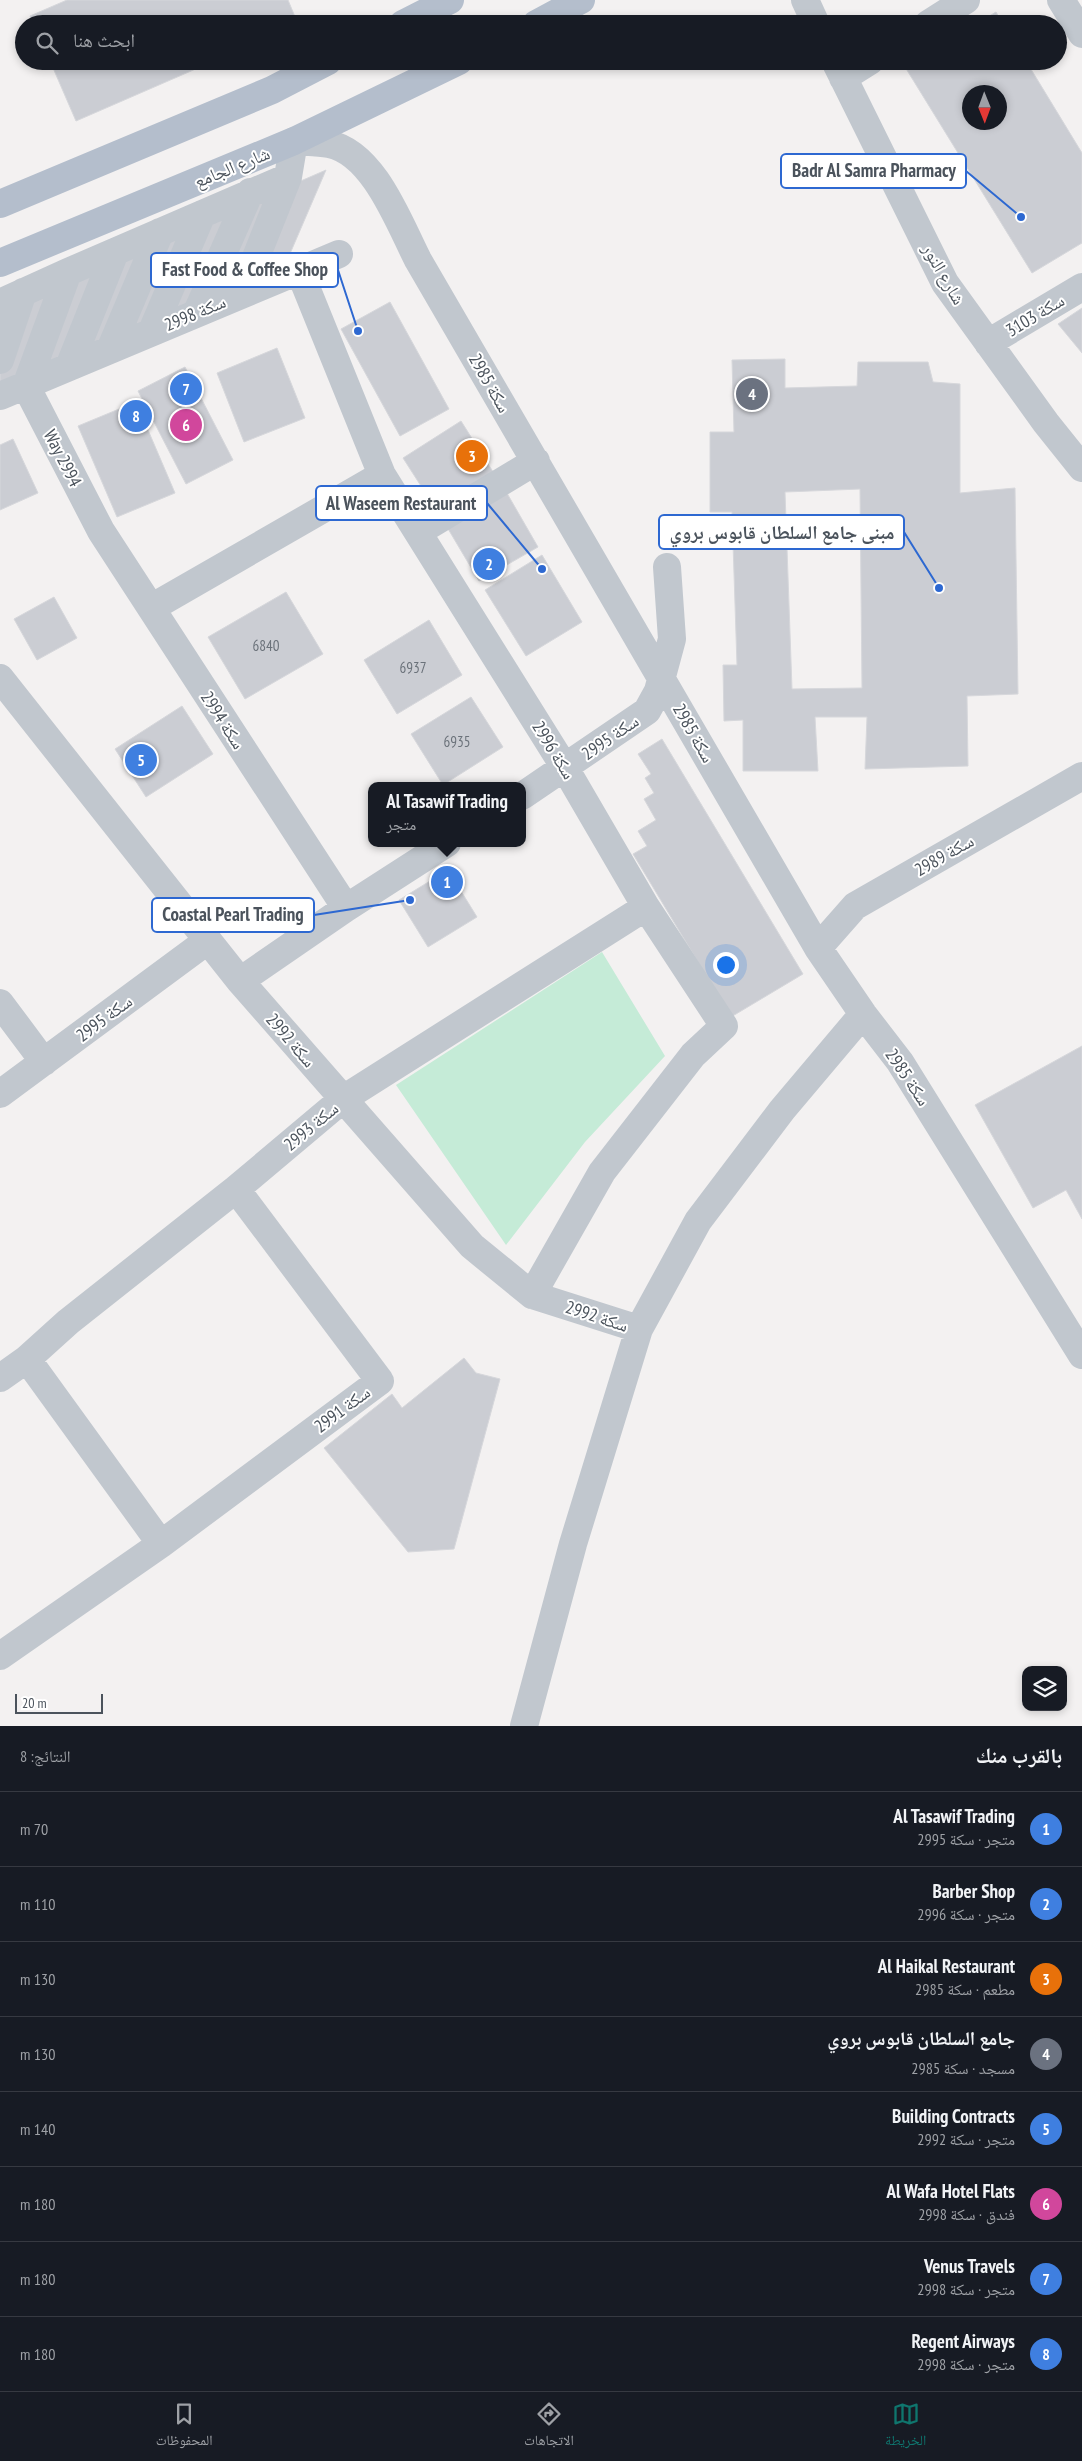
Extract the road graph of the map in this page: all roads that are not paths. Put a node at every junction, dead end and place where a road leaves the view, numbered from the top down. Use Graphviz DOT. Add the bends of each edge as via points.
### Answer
graph roads {
  1 [pos="581,0"];
  2 [pos="804,0"];
  3 [pos="966,0"];
  4 [pos="1061,0"];
  5 [pos="439,3"];
  6 [pos="545,13"];
  7 [pos="418,15"];
  8 [pos="812,15"];
  9 [pos="942,15"];
  10 [pos="1082,34"];
  11 [pos="311,70"];
  12 [pos="440,70"];
  13 [pos="839,70"];
  14 [pos="294,141"];
  15 [pos="288,177"];
  16 [pos="250,192"];
  17 [pos="0,204"];
  18 [pos="202,214"];
  19 [pos="160,232"];
  20 [pos="115,252"];
  21 [pos="339,254"];
  22 [pos="0,263"];
  23 [pos="299,270"];
  24 [pos="68,272"];
  25 [pos="1082,288"];
  26 [pos="240,295"];
  27 [pos="12,298"];
  28 [pos="197,312"];
  29 [pos="152,331"];
  30 [pos="988,343"];
  31 [pos="110,350"];
  32 [pos="0,360"];
  33 [pos="69,368"];
  34 [pos="26,386"];
  35 [pos="0,396"];
  36 [pos="536,462"];
  37 [pos="1082,468"];
  38 [pos="382,475"];
  39 [pos="101,531"];
  40 [pos="418,532"];
  41 [pos="667,567"];
  42 [pos="150,608"];
  43 [pos="0,678"];
  44 [pos="662,678"];
  45 [pos="647,710"];
  46 [pos="682,712"];
  47 [pos="565,768"];
  48 [pos="1082,776"];
  49 [pos="526,793"];
  50 [pos="441,847"];
  51 [pos="646,907"];
  52 [pos="346,908"];
  53 [pos="207,941"];
  54 [pos="818,948"];
  55 [pos="240,981"];
  56 [pos="0,1003"];
  57 [pos="863,1014"];
  58 [pos="44,1062"];
  59 [pos="0,1094"];
  60 [pos="343,1099"];
  61 [pos="236,1189"];
  62 [pos="532,1296"];
  63 [pos="639,1329"];
  64 [pos="1082,1355"];
  65 [pos="27,1359"];
  66 [pos="0,1378"];
  67 [pos="161,1544"];
  68 [pos="0,1656"];
  69 [pos="524,1726"];
  1 -- 6 [label="main road"];
  2 -- 8 [label="street"];
  3 -- 9 [label="street"];
  4 -- 10 [label="street"];
  5 -- 7 [label="main road"];
  11 -- 17 [label="main road" via="272,90"];
  12 -- 14 [label="main road, شارع الجامع"];
  13 -- 30 [label="street, شارع النور" via="945,283"];
  14 -- 15 [label="street, سكة 2998"];
  14 -- 22 [label="main road, شارع الجامع"];
  14 -- 36 [label="street, سكة 2985" via="330,144 355,157 377,181 418,260"];
  15 -- 16 [label="street"];
  15 -- 26 [label="street, سكة 2998"];
  16 -- 18 [label="street"];
  16 -- 28 [label="street"];
  18 -- 19 [label="street"];
  18 -- 29 [label="street"];
  19 -- 20 [label="street"];
  19 -- 31 [label="street"];
  20 -- 24 [label="street"];
  20 -- 33 [label="street"];
  21 -- 23 [label="street"];
  23 -- 26 [label="street"];
  23 -- 38 [label="street, سكة 2996"];
  24 -- 27 [label="street"];
  24 -- 34 [label="street"];
  25 -- 30 [label="street, سكة 3103"];
  26 -- 28 [label="street, سكة 2998"];
  27 -- 32 [label="street"];
  28 -- 29 [label="street, سكة 2998"];
  29 -- 31 [label="street, سكة 2998"];
  30 -- 37 [label="street, شارع النور"];
  31 -- 33 [label="street, سكة 2998"];
  33 -- 34 [label="street, سكة 2998"];
  34 -- 35 [label="street, سكة 2998"];
  34 -- 39 [label="street, Way 2994"];
  36 -- 40 [label="street"];
  36 -- 44 [label="street, سكة 2985"];
  38 -- 40 [label="street, سكة 2996"];
  38 -- 42 [label="street"];
  39 -- 42 [label="street, سكة 2994"];
  40 -- 47 [label="street, سكة 2996"];
  41 -- 44 [label="street, سكة 2995" via="672,639"];
  42 -- 52 [label="street, سكة 2994"];
  43 -- 53 [label="street, سكة 2992"];
  44 -- 45 [label="street, سكة 2995"];
  44 -- 46 [label="street, سكة 2985"];
  45 -- 46 [label="street, سكة 2995"];
  45 -- 47 [label="street, سكة 2995"];
  46 -- 54 [label="street, سكة 2985"];
  47 -- 49 [label="street, سكة 2995"];
  47 -- 51 [label="street, سكة 2996"];
  48 -- 54 [label="street, سكة 2989" via="855,906"];
  50 -- 52 [label="street"];
  51 -- 60 [label="street, سكة 2993"];
  51 -- 62 [label="street, سكة 2996" via="724,1026 693,1055 602,1172"];
  52 -- 55 [label="street"];
  53 -- 55 [label="street, سكة 2992"];
  53 -- 58 [label="street, سكة 2995"];
  54 -- 57 [label="street, سكة 2985"];
  55 -- 60 [label="street, سكة 2992"];
  56 -- 58 [label="street"];
  57 -- 63 [label="street" via="782,1110 698,1221"];
  57 -- 64 [label="street, سكة 2985" via="900,1062"];
  58 -- 59 [label="street, سكة 2995"];
  60 -- 61 [label="street, سكة 2993"];
  60 -- 62 [label="street, سكة 2992" via="472,1246"];
  61 -- 65 [label="street, سكة 2993" via="68,1322"];
  61 -- 67 [label="street, سكة 2991" via="380,1380"];
  62 -- 63 [label="street, سكة 2992"];
  63 -- 69 [label="street" via="573,1544"];
  65 -- 66 [label="street, سكة 2993"];
  65 -- 67 [label="street"];
  67 -- 68 [label="street, سكة 2991"];
}
